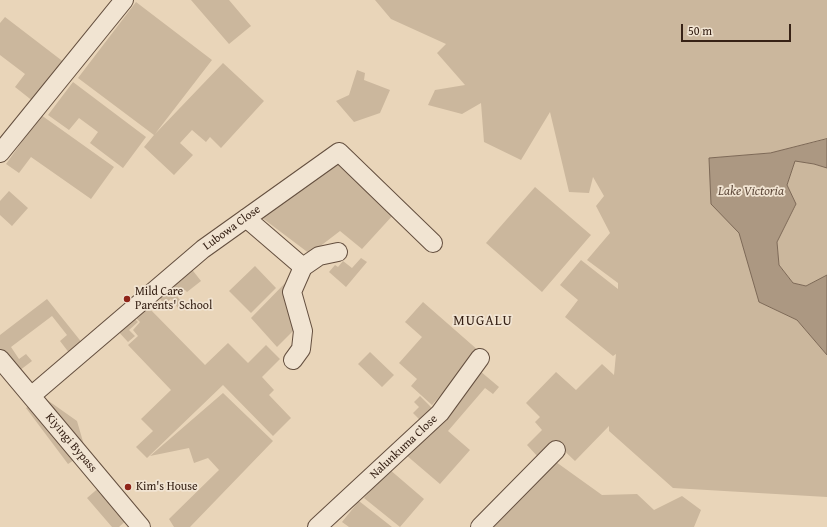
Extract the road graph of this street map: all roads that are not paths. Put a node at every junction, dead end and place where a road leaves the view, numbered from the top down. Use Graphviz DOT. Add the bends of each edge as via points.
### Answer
graph roads {
  1 [pos="124,0"];
  2 [pos="0,153"];
  3 [pos="246,218"];
  4 [pos="433,242"];
  5 [pos="338,252"];
  6 [pos="303,267"];
  7 [pos="480,358"];
  8 [pos="0,359"];
  9 [pos="293,360"];
  10 [pos="31,396"];
  11 [pos="556,450"];
  12 [pos="141,527"];
  13 [pos="317,527"];
  14 [pos="480,527"];
  1 -- 2 [label="street"];
  3 -- 4 [label="street, Lubowa Close" via="339,152"];
  3 -- 6 [label="street"];
  3 -- 10 [label="street, Lubowa Close" via="203,249"];
  5 -- 6 [label="street" via="319,256"];
  6 -- 9 [label="street" via="292,292 303,331 301,349"];
  7 -- 13 [label="street, Nalunkuma Close" via="440,413"];
  8 -- 10 [label="street, Kiyingi Bypass"];
  10 -- 12 [label="street, Kiyingi Bypass"];
  11 -- 14 [label="street"];
}
